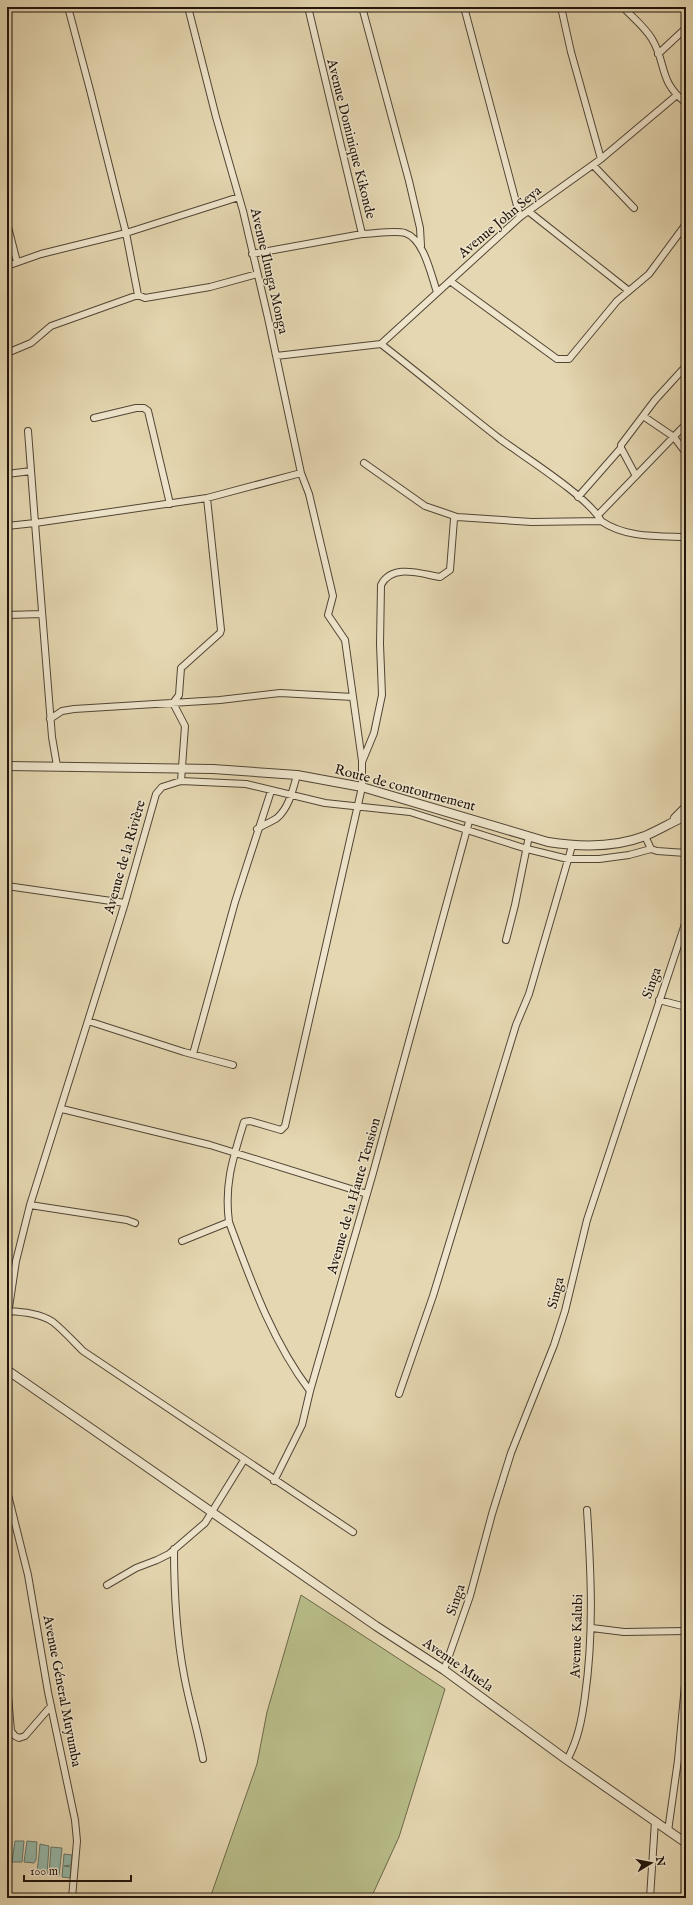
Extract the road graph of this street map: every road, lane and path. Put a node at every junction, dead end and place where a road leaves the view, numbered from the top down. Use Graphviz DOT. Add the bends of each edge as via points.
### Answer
graph roads {
  1 [pos="68,7"];
  2 [pos="188,7"];
  3 [pos="308,7"];
  4 [pos="362,7"];
  5 [pos="464,7"];
  6 [pos="561,7"];
  7 [pos="623,7"];
  8 [pos="686,28"];
  9 [pos="658,54"];
  10 [pos="677,95"];
  11 [pos="686,103"];
  12 [pos="601,159"];
  13 [pos="593,165"];
  14 [pos="239,197"];
  15 [pos="634,208"];
  16 [pos="528,211"];
  17 [pos="520,217"];
  18 [pos="7,223"];
  19 [pos="686,224"];
  20 [pos="126,233"];
  21 [pos="362,234"];
  22 [pos="421,246"];
  23 [pos="252,254"];
  24 [pos="17,262"];
  25 [pos="7,266"];
  26 [pos="257,274"];
  27 [pos="450,280"];
  28 [pos="628,291"];
  29 [pos="437,292"];
  30 [pos="138,295"];
  31 [pos="381,344"];
  32 [pos="7,353"];
  33 [pos="276,356"];
  34 [pos="686,366"];
  35 [pos="643,416"];
  36 [pos="94,418"];
  37 [pos="686,424"];
  38 [pos="28,431"];
  39 [pos="680,431"];
  40 [pos="686,434"];
  41 [pos="674,437"];
  42 [pos="621,448"];
  43 [pos="686,453"];
  44 [pos="364,463"];
  45 [pos="31,471"];
  46 [pos="301,473"];
  47 [pos="7,474"];
  48 [pos="636,476"];
  49 [pos="578,497"];
  50 [pos="207,498"];
  51 [pos="170,504"];
  52 [pos="598,515"];
  53 [pos="457,517"];
  54 [pos="601,521"];
  55 [pos="35,523"];
  56 [pos="7,526"];
  57 [pos="686,537"];
  58 [pos="42,614"];
  59 [pos="7,615"];
  60 [pos="353,696"];
  61 [pos="173,703"];
  62 [pos="50,719"];
  63 [pos="362,762"];
  64 [pos="7,766"];
  65 [pos="56,766"];
  66 [pos="183,768"];
  67 [pos="297,775"];
  68 [pos="181,781"];
  69 [pos="362,787"];
  70 [pos="271,790"];
  71 [pos="291,796"];
  72 [pos="358,806"];
  73 [pos="686,807"];
  74 [pos="686,816"];
  75 [pos="470,818"];
  76 [pos="670,823"];
  77 [pos="257,829"];
  78 [pos="466,830"];
  79 [pos="529,836"];
  80 [pos="644,836"];
  81 [pos="572,846"];
  82 [pos="527,849"];
  83 [pos="651,849"];
  84 [pos="686,853"];
  85 [pos="568,859"];
  86 [pos="7,886"];
  87 [pos="125,903"];
  88 [pos="686,920"];
  89 [pos="506,940"];
  90 [pos="659,1000"];
  91 [pos="686,1007"];
  92 [pos="88,1021"];
  93 [pos="193,1054"];
  94 [pos="233,1065"];
  95 [pos="62,1109"];
  96 [pos="235,1152"];
  97 [pos="367,1194"];
  98 [pos="30,1205"];
  99 [pos="229,1222"];
  100 [pos="135,1223"];
  101 [pos="182,1241"];
  102 [pos="8,1311"];
  103 [pos="7,1321"];
  104 [pos="7,1370"];
  105 [pos="310,1391"];
  106 [pos="399,1394"];
  107 [pos="244,1460"];
  108 [pos="274,1480"];
  109 [pos="7,1491"];
  110 [pos="587,1510"];
  111 [pos="212,1512"];
  112 [pos="352,1532"];
  113 [pos="174,1549"];
  114 [pos="107,1585"];
  115 [pos="592,1628"];
  116 [pos="686,1631"];
  117 [pos="444,1670"];
  118 [pos="686,1674"];
  119 [pos="7,1684"];
  120 [pos="51,1706"];
  121 [pos="203,1759"];
  122 [pos="567,1760"];
  123 [pos="655,1822"];
  124 [pos="668,1831"];
  125 [pos="686,1843"];
  126 [pos="72,1898"];
  127 [pos="650,1898"];
  1 -- 20 [label="street"];
  2 -- 14 [label="street"];
  3 -- 21 [label="street, Avenue Dominique Kikonde"];
  4 -- 22 [label="street" via="410,181 420,228"];
  5 -- 17 [label="street"];
  6 -- 12 [label="street"];
  7 -- 9 [label="street" via="652,38"];
  8 -- 9 [label="street"];
  9 -- 10 [label="street" via="663,74"];
  10 -- 11 [label="street"];
  10 -- 12 [label="street, Avenue John Seya"];
  12 -- 13 [label="street, Avenue John Seya"];
  13 -- 15 [label="street"];
  13 -- 16 [label="street, Avenue John Seya"];
  14 -- 20 [label="street, Avenue Ilunga Monga"];
  14 -- 23 [label="street, Avenue Ilunga Monga"];
  16 -- 17 [label="street, Avenue John Seya"];
  16 -- 28 [label="street"];
  17 -- 27 [label="street, Avenue John Seya"];
  18 -- 24 [label="street"];
  19 -- 28 [label="street" via="649,274"];
  20 -- 24 [label="street, Avenue Ilunga Monga"];
  20 -- 30 [label="street"];
  21 -- 22 [label="street, Avenue Dominique Kikonde" via="405,233"];
  21 -- 23 [label="street"];
  22 -- 29 [label="street"];
  23 -- 26 [label="street, Avenue Ilunga Monga"];
  24 -- 25 [label="street, Avenue Ilunga Monga"];
  26 -- 30 [label="street" via="210,287 145,298"];
  26 -- 33 [label="street, Avenue Ilunga Monga"];
  27 -- 28 [label="street" via="557,359 564,360 569,359"];
  27 -- 29 [label="street, Avenue John Seya"];
  29 -- 31 [label="street, Avenue John Seya"];
  30 -- 32 [label="street" via="51,326 31,343"];
  31 -- 33 [label="street, Avenue Ilunga Monga"];
  31 -- 49 [label="street"];
  33 -- 46 [label="street"];
  34 -- 35 [label="street"];
  35 -- 41 [label="street"];
  35 -- 42 [label="street" via="624,440"];
  36 -- 51 [label="street" via="136,408 144,408 148,412"];
  37 -- 39 [label="street"];
  38 -- 45 [label="street"];
  39 -- 40 [label="street"];
  39 -- 41 [label="street"];
  41 -- 43 [label="street"];
  41 -- 48 [label="street"];
  42 -- 48 [label="street"];
  42 -- 49 [label="street"];
  44 -- 53 [label="street" via="425,506"];
  45 -- 47 [label="street"];
  45 -- 55 [label="street"];
  46 -- 50 [label="street"];
  46 -- 60 [label="street" via="309,494 333,596 328,615 345,640"];
  48 -- 52 [label="street"];
  49 -- 52 [label="street"];
  50 -- 51 [label="street"];
  50 -- 61 [label="street" via="221,630 220,634 181,668 179,695"];
  51 -- 55 [label="street"];
  52 -- 54 [label="street"];
  53 -- 54 [label="street" via="532,522"];
  53 -- 63 [label="street" via="454,519 450,570 440,577 406,570 390,575 381,585 382,695 374,732"];
  54 -- 57 [label="street" via="610,528 626,533"];
  55 -- 56 [label="street"];
  55 -- 58 [label="street"];
  58 -- 59 [label="street"];
  58 -- 62 [label="street"];
  60 -- 61 [label="street" via="280,693"];
  60 -- 63 [label="street"];
  61 -- 62 [label="street" via="62,711"];
  61 -- 66 [label="street" via="185,726"];
  62 -- 65 [label="street"];
  63 -- 69 [label="street"];
  64 -- 65 [label="street, Route de contournement"];
  65 -- 66 [label="street, Route de contournement"];
  66 -- 67 [label="street, Route de contournement"];
  66 -- 68 [label="street"];
  67 -- 69 [label="street, Route de contournement"];
  67 -- 71 [label="street"];
  68 -- 70 [label="street" via="246,784"];
  68 -- 87 [label="street, Avenue de la Rivière" via="162,787 156,794"];
  69 -- 72 [label="street"];
  69 -- 75 [label="street, Route de contournement"];
  70 -- 71 [label="street"];
  70 -- 77 [label="street"];
  71 -- 72 [label="street"];
  71 -- 77 [label="street" via="277,818"];
  72 -- 78 [label="street" via="410,812"];
  72 -- 96 [label="street" via="285,1126 281,1130 244,1122"];
  73 -- 76 [label="street, Route de contournement"];
  74 -- 76 [label="street, Route de contournement"];
  75 -- 78 [label="street, Avenue de la Haute Tension"];
  75 -- 79 [label="street, Route de contournement"];
  76 -- 80 [label="street, Route de contournement"];
  77 -- 93 [label="street"];
  78 -- 82 [label="street"];
  78 -- 97 [label="street, Avenue de la Haute Tension"];
  79 -- 81 [label="street, Route de contournement"];
  79 -- 82 [label="street"];
  80 -- 81 [label="street, Route de contournement" via="601,846"];
  80 -- 83 [label="street"];
  81 -- 85 [label="street"];
  82 -- 85 [label="street"];
  82 -- 89 [label="street"];
  83 -- 84 [label="street"];
  83 -- 85 [label="street" via="599,859"];
  85 -- 106 [label="street" via="529,994 516,1025 434,1296"];
  86 -- 87 [label="street"];
  87 -- 92 [label="street, Avenue de la Rivière"];
  88 -- 90 [label="street, Singa"];
  90 -- 91 [label="street"];
  90 -- 117 [label="street, Singa" via="587,1220 558,1332 511,1453 470,1596"];
  92 -- 93 [label="street"];
  92 -- 95 [label="street, Avenue de la Rivière"];
  93 -- 94 [label="street"];
  95 -- 96 [label="street"];
  95 -- 98 [label="street, Avenue de la Rivière"];
  96 -- 97 [label="street"];
  96 -- 99 [label="street" via="228,1177"];
  97 -- 105 [label="street, Avenue de la Haute Tension"];
  98 -- 100 [label="street"];
  98 -- 102 [label="street, Avenue de la Rivière" via="16,1261"];
  99 -- 101 [label="street"];
  99 -- 105 [label="street" via="264,1312 293,1367"];
  102 -- 103 [label="street, Avenue de la Rivière"];
  102 -- 107 [label="street" via="31,1313 53,1322 83,1350"];
  104 -- 111 [label="street, Avenue Muela"];
  105 -- 108 [label="street, Avenue de la Haute Tension" via="302,1425"];
  107 -- 108 [label="street"];
  107 -- 111 [label="street"];
  108 -- 112 [label="street"];
  109 -- 120 [label="street, Avenue Géneral Muyumba" via="28,1576"];
  110 -- 115 [label="street, Avenue Kalubi"];
  111 -- 113 [label="street" via="203,1525"];
  111 -- 117 [label="street, Avenue Muela"];
  113 -- 114 [label="street"];
  113 -- 121 [label="street" via="177,1629 184,1676"];
  115 -- 116 [label="street" via="624,1632"];
  115 -- 122 [label="street, Avenue Kalubi" via="584,1706 576,1740"];
  117 -- 122 [label="street, Avenue Muela"];
  118 -- 124 [label="street"];
  119 -- 120 [label="street" via="11,1731 15,1736 25,1736"];
  120 -- 126 [label="street, Avenue Géneral Muyumba" via="65,1767 77,1845"];
  122 -- 123 [label="street, Avenue Muela"];
  123 -- 124 [label="street, Avenue Muela"];
  123 -- 127 [label="street"];
  124 -- 125 [label="street, Avenue Muela"];
}
